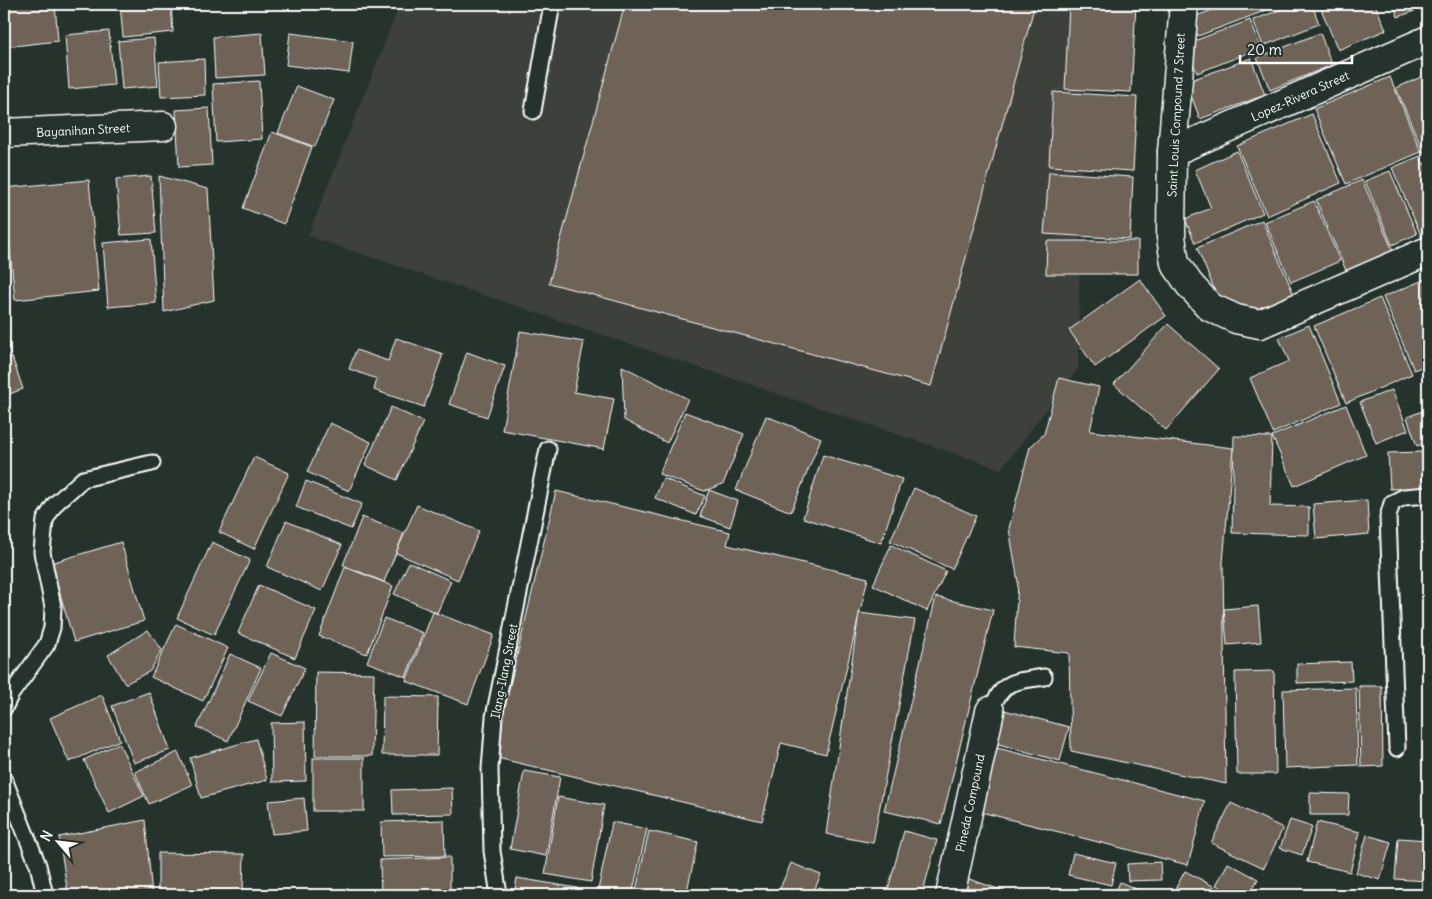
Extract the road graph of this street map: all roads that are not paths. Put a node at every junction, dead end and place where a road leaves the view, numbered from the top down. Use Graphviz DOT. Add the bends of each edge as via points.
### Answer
graph roads {
  1 [pos="552,4"];
  2 [pos="1184,4"];
  3 [pos="1428,40"];
  4 [pos="533,111"];
  5 [pos="163,126"];
  6 [pos="4,134"];
  7 [pos="1172,152"];
  8 [pos="1428,251"];
  9 [pos="548,449"];
  10 [pos="152,463"];
  11 [pos="1428,495"];
  12 [pos="1044,677"];
  13 [pos="4,708"];
  14 [pos="990,711"];
  15 [pos="1397,748"];
  16 [pos="4,779"];
  17 [pos="45,895"];
  18 [pos="499,895"];
  19 [pos="950,895"];
  1 -- 4 [label="lane"];
  2 -- 7 [label="street, Saint Louis Compound 7 Street"];
  3 -- 7 [label="street, Lopez-Rivera Street"];
  5 -- 6 [label="street, Bayanihan Street"];
  7 -- 8 [label="street, Saint Louis Compound 7 Street" via="1171,237 1175,263 1210,308 1236,319 1260,324"];
  9 -- 18 [label="lane, Ilang-Ilang Street" via="494,717 490,769 492,851"];
  10 -- 13 [label="lane" via="83,479 55,504 45,520 42,552 53,606 52,628 47,644 10,694"];
  11 -- 15 [label="lane" via="1404,497 1392,503 1388,517"];
  12 -- 14 [label="lane" via="1009,683 997,695"];
  14 -- 19 [label="street, Pineda Compound"];
  16 -- 17 [label="lane" via="38,865"];
}
